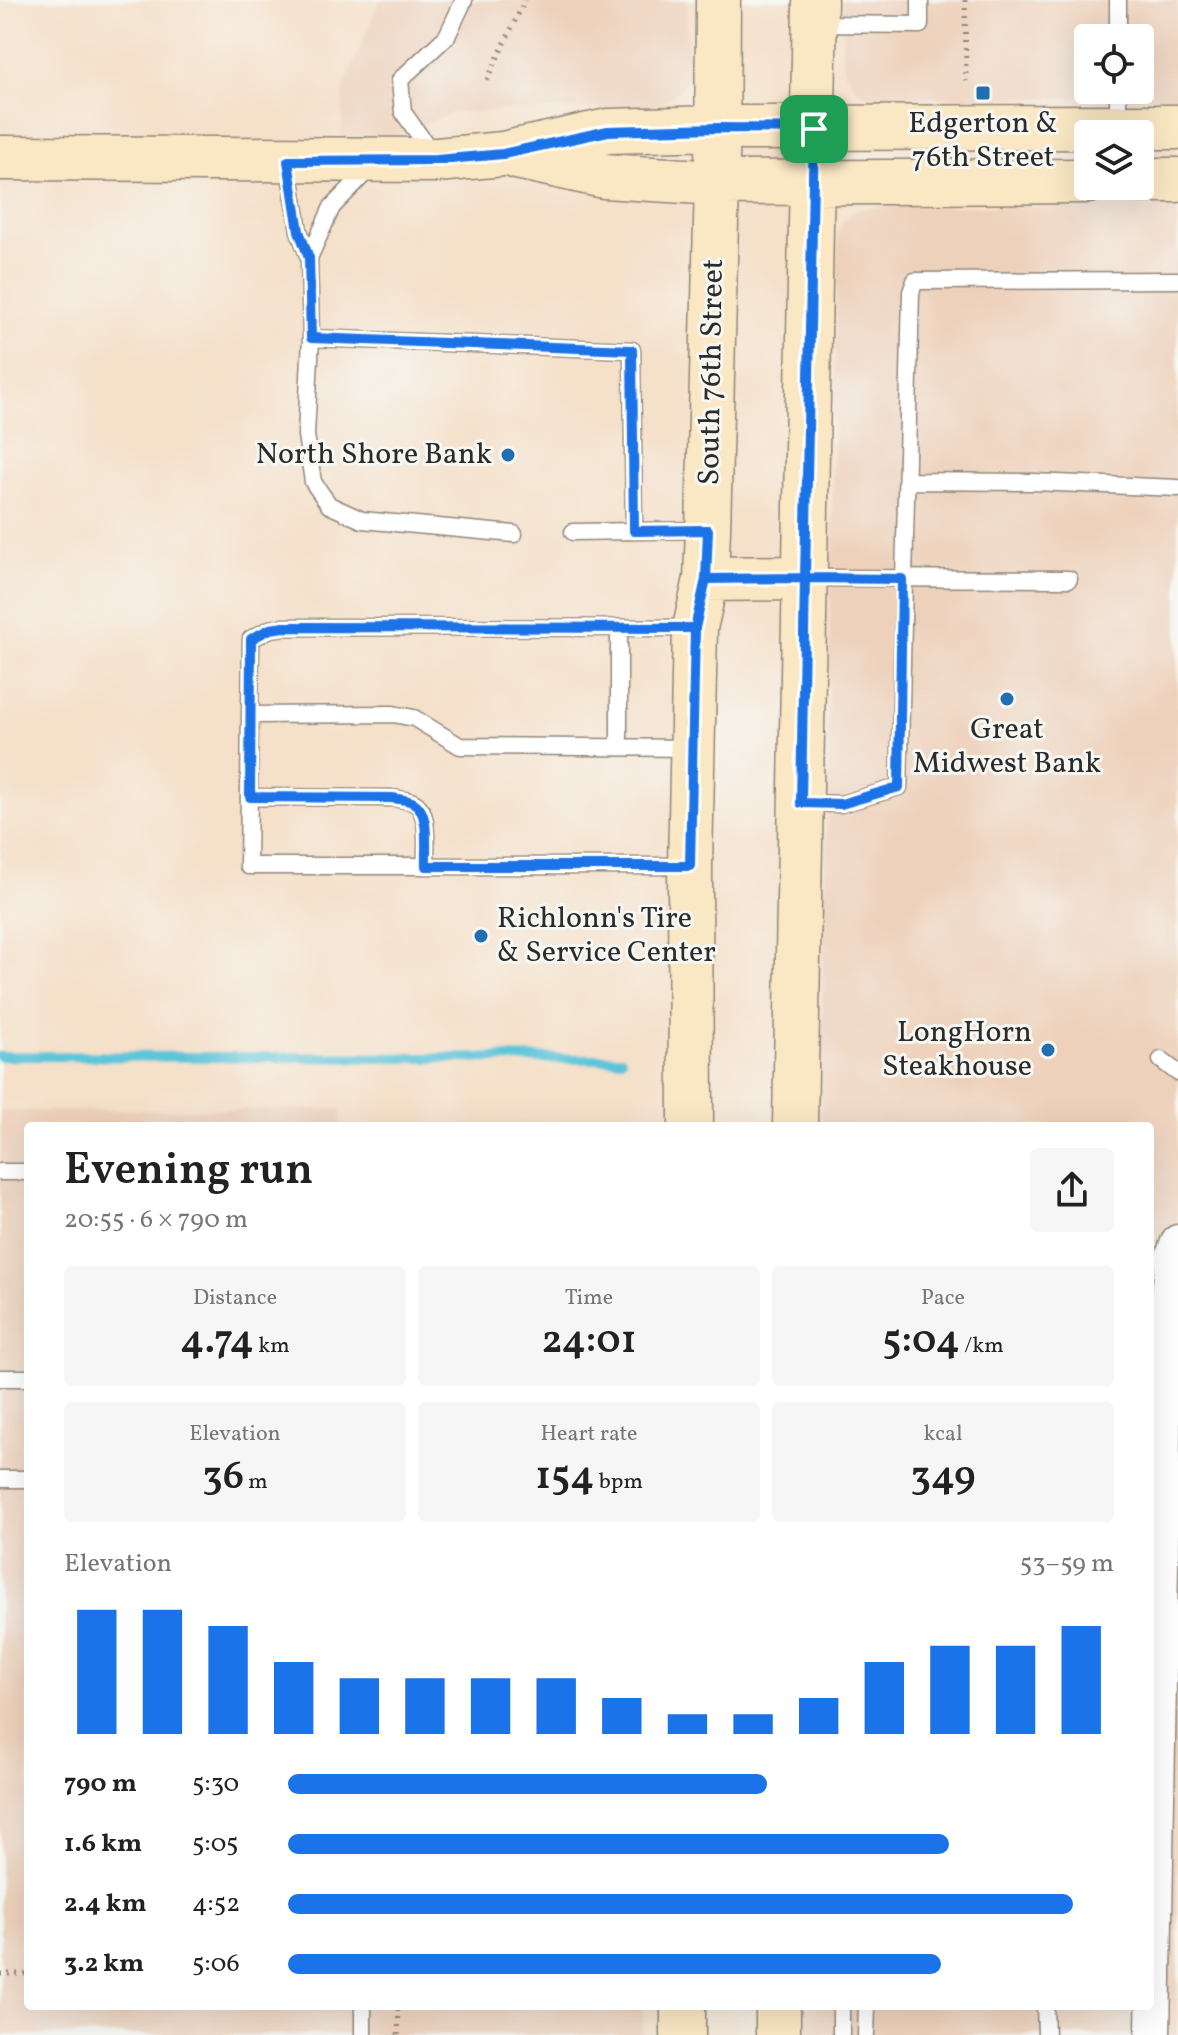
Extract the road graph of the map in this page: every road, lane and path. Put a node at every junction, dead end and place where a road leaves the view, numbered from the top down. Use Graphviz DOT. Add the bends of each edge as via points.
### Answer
graph roads {
  1 [pos="464,0"];
  2 [pos="525,0"];
  3 [pos="718,0"];
  4 [pos="920,0"];
  5 [pos="965,0"];
  6 [pos="1118,0"];
  7 [pos="815,12"];
  8 [pos="1118,24"];
  9 [pos="487,80"];
  10 [pos="966,81"];
  11 [pos="1118,109"];
  12 [pos="1178,127"];
  13 [pos="717,128"];
  14 [pos="814,129"];
  15 [pos="503,154"];
  16 [pos="0,158"];
  17 [pos="377,160"];
  18 [pos="437,160"];
  19 [pos="288,161"];
  20 [pos="1154,180"];
  21 [pos="1178,180"];
  22 [pos="1074,181"];
  23 [pos="717,183"];
  24 [pos="812,184"];
  25 [pos="309,258"];
  26 [pos="1178,280"];
  27 [pos="311,338"];
  28 [pos="908,481"];
  29 [pos="1178,488"];
  30 [pos="708,530"];
  31 [pos="634,531"];
  32 [pos="573,532"];
  33 [pos="514,534"];
  34 [pos="805,578"];
  35 [pos="706,579"];
  36 [pos="902,579"];
  37 [pos="1069,579"];
  38 [pos="619,628"];
  39 [pos="695,628"];
  40 [pos="250,715"];
  41 [pos="619,747"];
  42 [pos="692,748"];
  43 [pos="250,797"];
  44 [pos="801,803"];
  45 [pos="426,866"];
  46 [pos="690,866"];
  47 [pos="1161,1060"];
  48 [pos="1178,1073"];
  49 [pos="691,1122"];
  50 [pos="795,1122"];
  51 [pos="0,1172"];
  52 [pos="24,1172"];
  53 [pos="1178,1242"];
  54 [pos="1160,1278"];
  55 [pos="1157,1368"];
  56 [pos="0,1378"];
  57 [pos="24,1378"];
  58 [pos="1157,1418"];
  59 [pos="0,1479"];
  60 [pos="24,1479"];
  61 [pos="0,1974"];
  62 [pos="24,1974"];
  63 [pos="363,2010"];
  64 [pos="399,2010"];
  65 [pos="683,2010"];
  66 [pos="778,2010"];
  67 [pos="841,2010"];
  68 [pos="867,2010"];
  69 [pos="1045,2010"];
  70 [pos="363,2035"];
  71 [pos="398,2035"];
  72 [pos="683,2035"];
  73 [pos="778,2035"];
  74 [pos="841,2035"];
  75 [pos="866,2035"];
  76 [pos="1046,2035"];
  77 [pos="1153,2035"];
  1 -- 18 [label="lane" via="447,36 400,80 403,112"];
  2 -- 9 [label="path"];
  3 -- 13 [label="main road, South 76th Street"];
  4 -- 7 [label="lane" via="920,25"];
  5 -- 10 [label="path"];
  6 -- 8 [label="lane"];
  7 -- 14 [label="main road"];
  11 -- 12 [label="main road"];
  11 -- 14 [label="main road"];
  13 -- 14 [label="main road"];
  13 -- 15 [label="main road" via="608,131"];
  13 -- 23 [label="main road, South 76th Street"];
  14 -- 24 [label="main road"];
  15 -- 18 [label="main road"];
  15 -- 23 [label="main road" via="604,176"];
  16 -- 19 [label="main road"];
  17 -- 18 [label="main road"];
  17 -- 19 [label="main road"];
  17 -- 25 [label="lane" via="332,207"];
  19 -- 25 [label="lane" via="299,231"];
  20 -- 21 [label="main road"];
  22 -- 24 [label="main road"];
  23 -- 24 [label="main road"];
  23 -- 30 [label="main road, South 76th Street"];
  24 -- 34 [label="main road"];
  25 -- 27 [label="lane"];
  26 -- 28 [label="lane" via="915,281"];
  27 -- 31 [label="lane" via="632,350"];
  27 -- 33 [label="lane" via="306,435 313,482 329,505 362,520"];
  28 -- 29 [label="lane"];
  28 -- 36 [label="lane"];
  30 -- 31 [label="lane"];
  30 -- 35 [label="main road, South 76th Street"];
  31 -- 32 [label="lane"];
  34 -- 35 [label="main road"];
  34 -- 36 [label="lane"];
  34 -- 44 [label="main road"];
  35 -- 39 [label="main road, South 76th Street"];
  36 -- 37 [label="lane"];
  36 -- 44 [label="lane" via="899,787 841,804"];
  38 -- 39 [label="lane"];
  38 -- 40 [label="lane" via="270,629 251,639"];
  38 -- 41 [label="lane"];
  39 -- 42 [label="main road, South 76th Street"];
  40 -- 41 [label="lane" via="393,714 414,718 460,746"];
  40 -- 43 [label="lane"];
  41 -- 42 [label="lane"];
  42 -- 46 [label="main road, South 76th Street"];
  43 -- 45 [label="lane" via="414,802 424,820"];
  43 -- 45 [label="lane" via="248,866"];
  44 -- 50 [label="main road"];
  45 -- 46 [label="lane"];
  46 -- 49 [label="main road, South 76th Street"];
  47 -- 48 [label="lane"];
  51 -- 52 [label="lane"];
  53 -- 54 [label="street"];
  54 -- 55 [label="street"];
  55 -- 58 [label="street"];
  56 -- 57 [label="lane"];
  58 -- 77 [label="street" via="1161,1906"];
  59 -- 60 [label="lane"];
  61 -- 62 [label="path"];
  63 -- 70 [label="lane"];
  64 -- 71 [label="path"];
  65 -- 72 [label="main road"];
  66 -- 73 [label="main road"];
  67 -- 74 [label="lane"];
  68 -- 75 [label="lane"];
  69 -- 76 [label="lane"];
}
